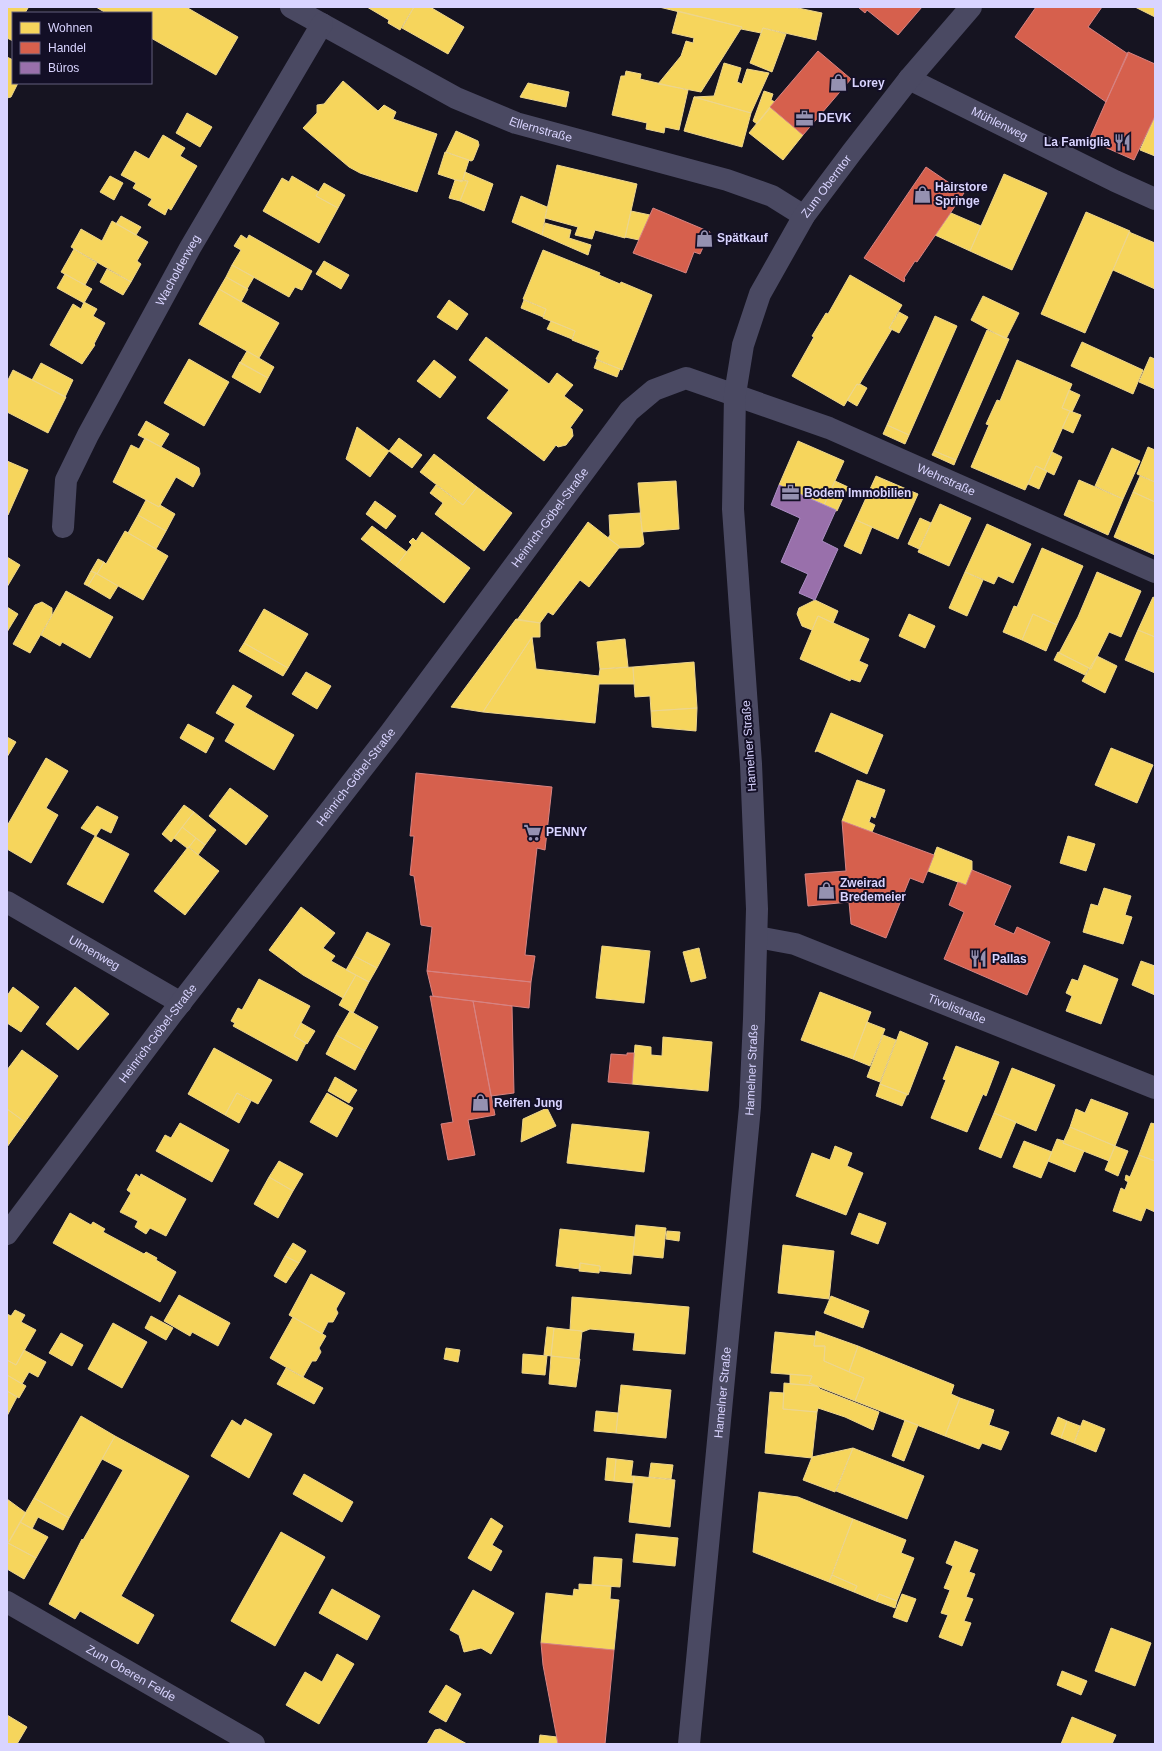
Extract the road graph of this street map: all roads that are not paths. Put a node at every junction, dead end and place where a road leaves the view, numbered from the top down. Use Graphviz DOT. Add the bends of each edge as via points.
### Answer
graph roads {
  1 [pos="291,7"];
  2 [pos="971,7"];
  3 [pos="322,24"];
  4 [pos="909,78"];
  5 [pos="1155,199"];
  6 [pos="804,216"];
  7 [pos="735,394"];
  8 [pos="63,527"];
  9 [pos="1155,572"];
  10 [pos="7,902"];
  11 [pos="757,937"];
  12 [pos="181,1003"];
  13 [pos="1155,1088"];
  14 [pos="7,1234"];
  15 [pos="7,1602"];
  16 [pos="254,1744"];
  17 [pos="689,1744"];
  1 -- 3 [label="street, Ellernstraße"];
  2 -- 4 [label="street, Zum Oberntor"];
  3 -- 6 [label="street, Ellernstraße" via="456,98 516,123 727,180 772,196"];
  3 -- 8 [label="street, Wacholderweg" via="190,248 88,435 66,480"];
  4 -- 5 [label="street, Mühlenweg"];
  4 -- 6 [label="street, Zum Oberntor"];
  6 -- 7 [label="street, Zum Oberntor" via="760,294 744,345"];
  7 -- 9 [label="street, Wehrstraße" via="829,428"];
  7 -- 11 [label="street, Hamelner Straße" via="733,509 751,764"];
  7 -- 12 [label="street, Heinrich-Göbel-Straße" via="686,378 654,390 629,411 390,733"];
  10 -- 12 [label="street, Ulmenweg"];
  11 -- 13 [label="street, Tivolistraße" via="795,944"];
  11 -- 17 [label="street, Hamelner Straße" via="750,1107"];
  12 -- 14 [label="street, Heinrich-Göbel-Straße"];
  15 -- 16 [label="street, Zum Oberen Felde"];
}
